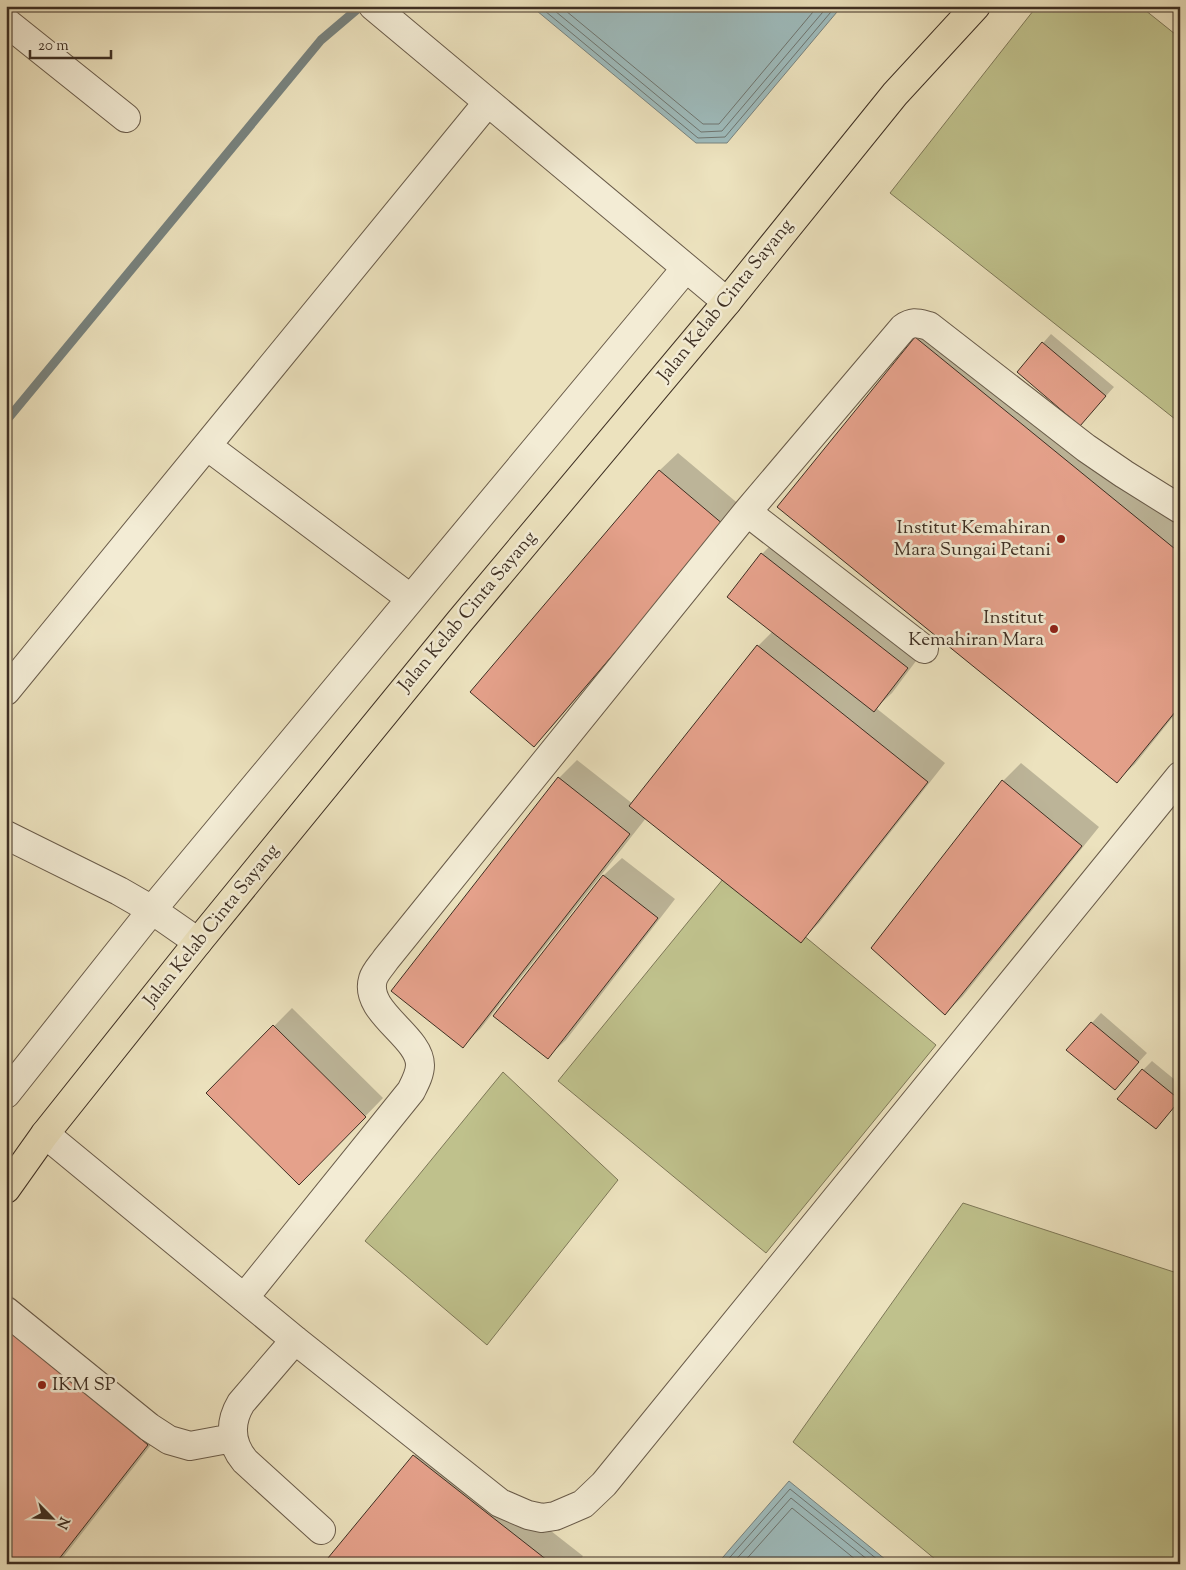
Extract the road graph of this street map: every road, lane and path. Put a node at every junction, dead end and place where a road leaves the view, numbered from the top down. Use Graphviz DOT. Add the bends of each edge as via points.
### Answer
graph roads {
  1 [pos="373,6"];
  2 [pos="952,6"];
  3 [pos="976,6"];
  4 [pos="6,22"];
  5 [pos="896,94"];
  6 [pos="488,102"];
  7 [pos="126,118"];
  8 [pos="686,268"];
  9 [pos="726,302"];
  10 [pos="207,446"];
  11 [pos="1180,509"];
  12 [pos="747,512"];
  13 [pos="410,598"];
  14 [pos="924,649"];
  15 [pos="6,691"];
  16 [pos="1180,776"];
  17 [pos="6,835"];
  18 [pos="152,910"];
  19 [pos="198,942"];
  20 [pos="6,1094"];
  21 [pos="45,1134"];
  22 [pos="6,1176"];
  23 [pos="6,1189"];
  24 [pos="244,1298"];
  25 [pos="6,1311"];
  26 [pos="295,1340"];
  27 [pos="234,1438"];
  28 [pos="321,1530"];
  1 -- 6 [label="street"];
  2 -- 5 [label="main road, Jalan Kelab Cinta Sayang"];
  3 -- 5 [label="main road, Jalan Kelab Cinta Sayang"];
  4 -- 7 [label="street"];
  5 -- 9 [label="main road, Jalan Kelab Cinta Sayang"];
  6 -- 8 [label="street"];
  6 -- 10 [label="street"];
  8 -- 9 [label="street"];
  8 -- 13 [label="street"];
  9 -- 19 [label="main road, Jalan Kelab Cinta Sayang"];
  10 -- 13 [label="street"];
  10 -- 15 [label="street"];
  11 -- 12 [label="street" via="1086,448 929,326 910,323 902,328"];
  12 -- 14 [label="street"];
  12 -- 24 [label="street" via="373,978 372,994 417,1054 420,1064 417,1077 411,1090"];
  13 -- 18 [label="street"];
  16 -- 26 [label="street" via="604,1484 583,1504 542,1518 500,1503"];
  17 -- 18 [label="street"];
  18 -- 19 [label="street"];
  18 -- 20 [label="street"];
  19 -- 21 [label="main road, Jalan Kelab Cinta Sayang"];
  21 -- 22 [label="main road, Jalan Kelab Cinta Sayang"];
  21 -- 23 [label="main road, Jalan Kelab Cinta Sayang"];
  21 -- 24 [label="street"];
  24 -- 26 [label="street"];
  25 -- 27 [label="street" via="169,1440 190,1446"];
  26 -- 27 [label="street" via="241,1403 235,1414"];
  27 -- 28 [label="street" via="237,1452 245,1461"];
}
